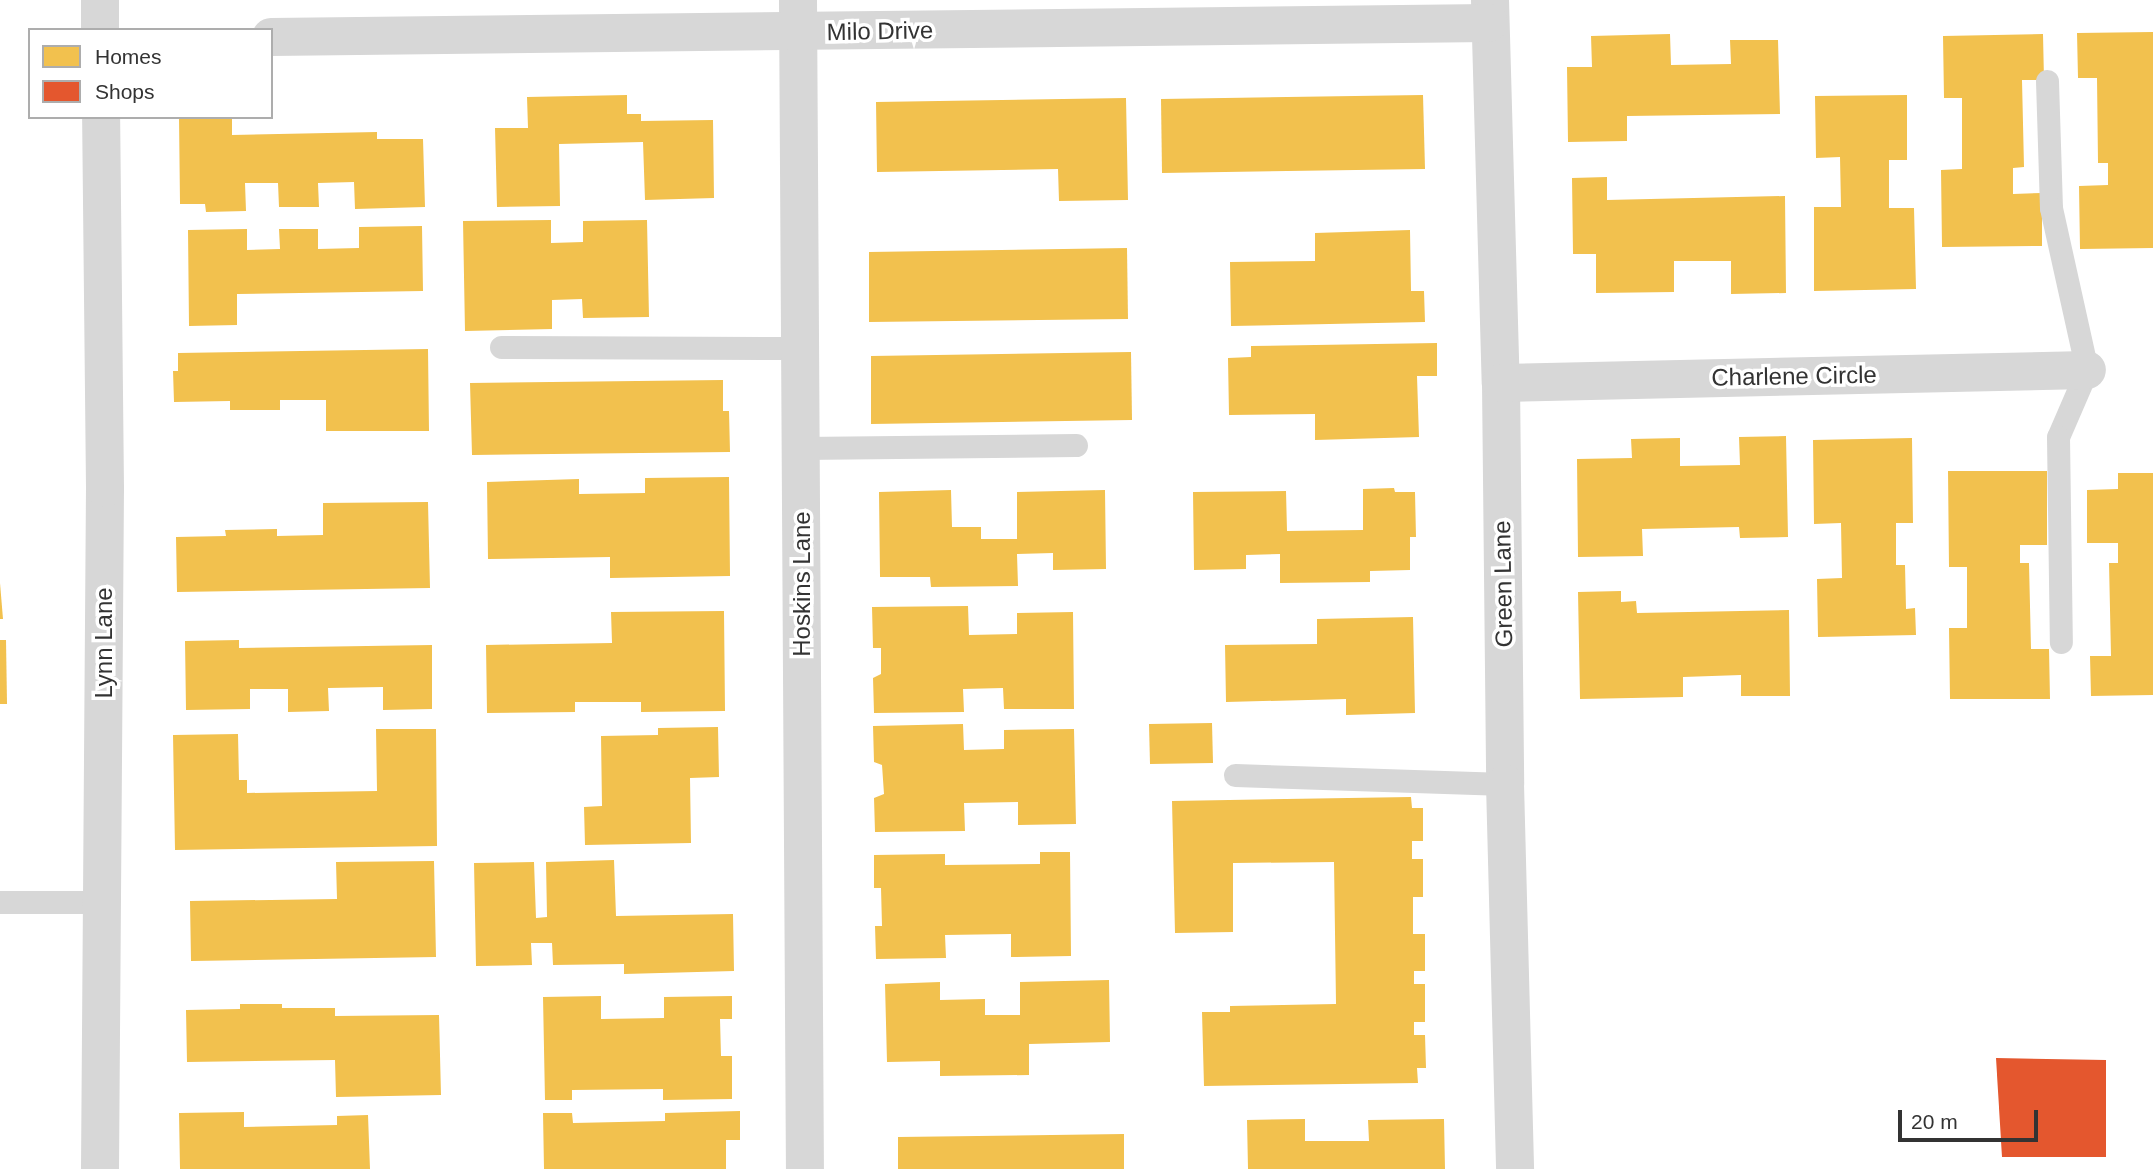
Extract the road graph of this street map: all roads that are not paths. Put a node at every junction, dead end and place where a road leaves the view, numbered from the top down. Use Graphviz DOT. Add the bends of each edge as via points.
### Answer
graph roads {
  1 [pos="100,0"];
  2 [pos="1489,12"];
  3 [pos="798,16"];
  4 [pos="100,28"];
  5 [pos="273,37"];
  6 [pos="2048,81"];
  7 [pos="101,119"];
  8 [pos="501,347"];
  9 [pos="800,348"];
  10 [pos="2087,370"];
  11 [pos="1501,383"];
  12 [pos="1076,445"];
  13 [pos="801,448"];
  14 [pos="2061,642"];
  15 [pos="1235,775"];
  16 [pos="1504,784"];
  17 [pos="0,902"];
  18 [pos="102,902"];
  19 [pos="100,1169"];
  20 [pos="805,1169"];
  21 [pos="1515,1169"];
  1 -- 4 [label="street"];
  2 -- 3 [label="street, Milo Drive"];
  2 -- 11 [label="street, Green Lane"];
  3 -- 5 [label="street, Milo Drive"];
  3 -- 9 [label="street, Hoskins Lane"];
  6 -- 10 [label="lane" via="2051,208"];
  7 -- 18 [label="street, Lynn Lane" via="105,488"];
  8 -- 9 [label="lane"];
  9 -- 13 [label="street, Hoskins Lane"];
  10 -- 11 [label="street, Charlene Circle"];
  10 -- 14 [label="lane" via="2059,438"];
  11 -- 16 [label="street, Green Lane"];
  12 -- 13 [label="lane"];
  13 -- 20 [label="street, Hoskins Lane"];
  15 -- 16 [label="lane"];
  16 -- 21 [label="street, Green Lane"];
  17 -- 18 [label="lane"];
  18 -- 19 [label="street, Lynn Lane"];
}
